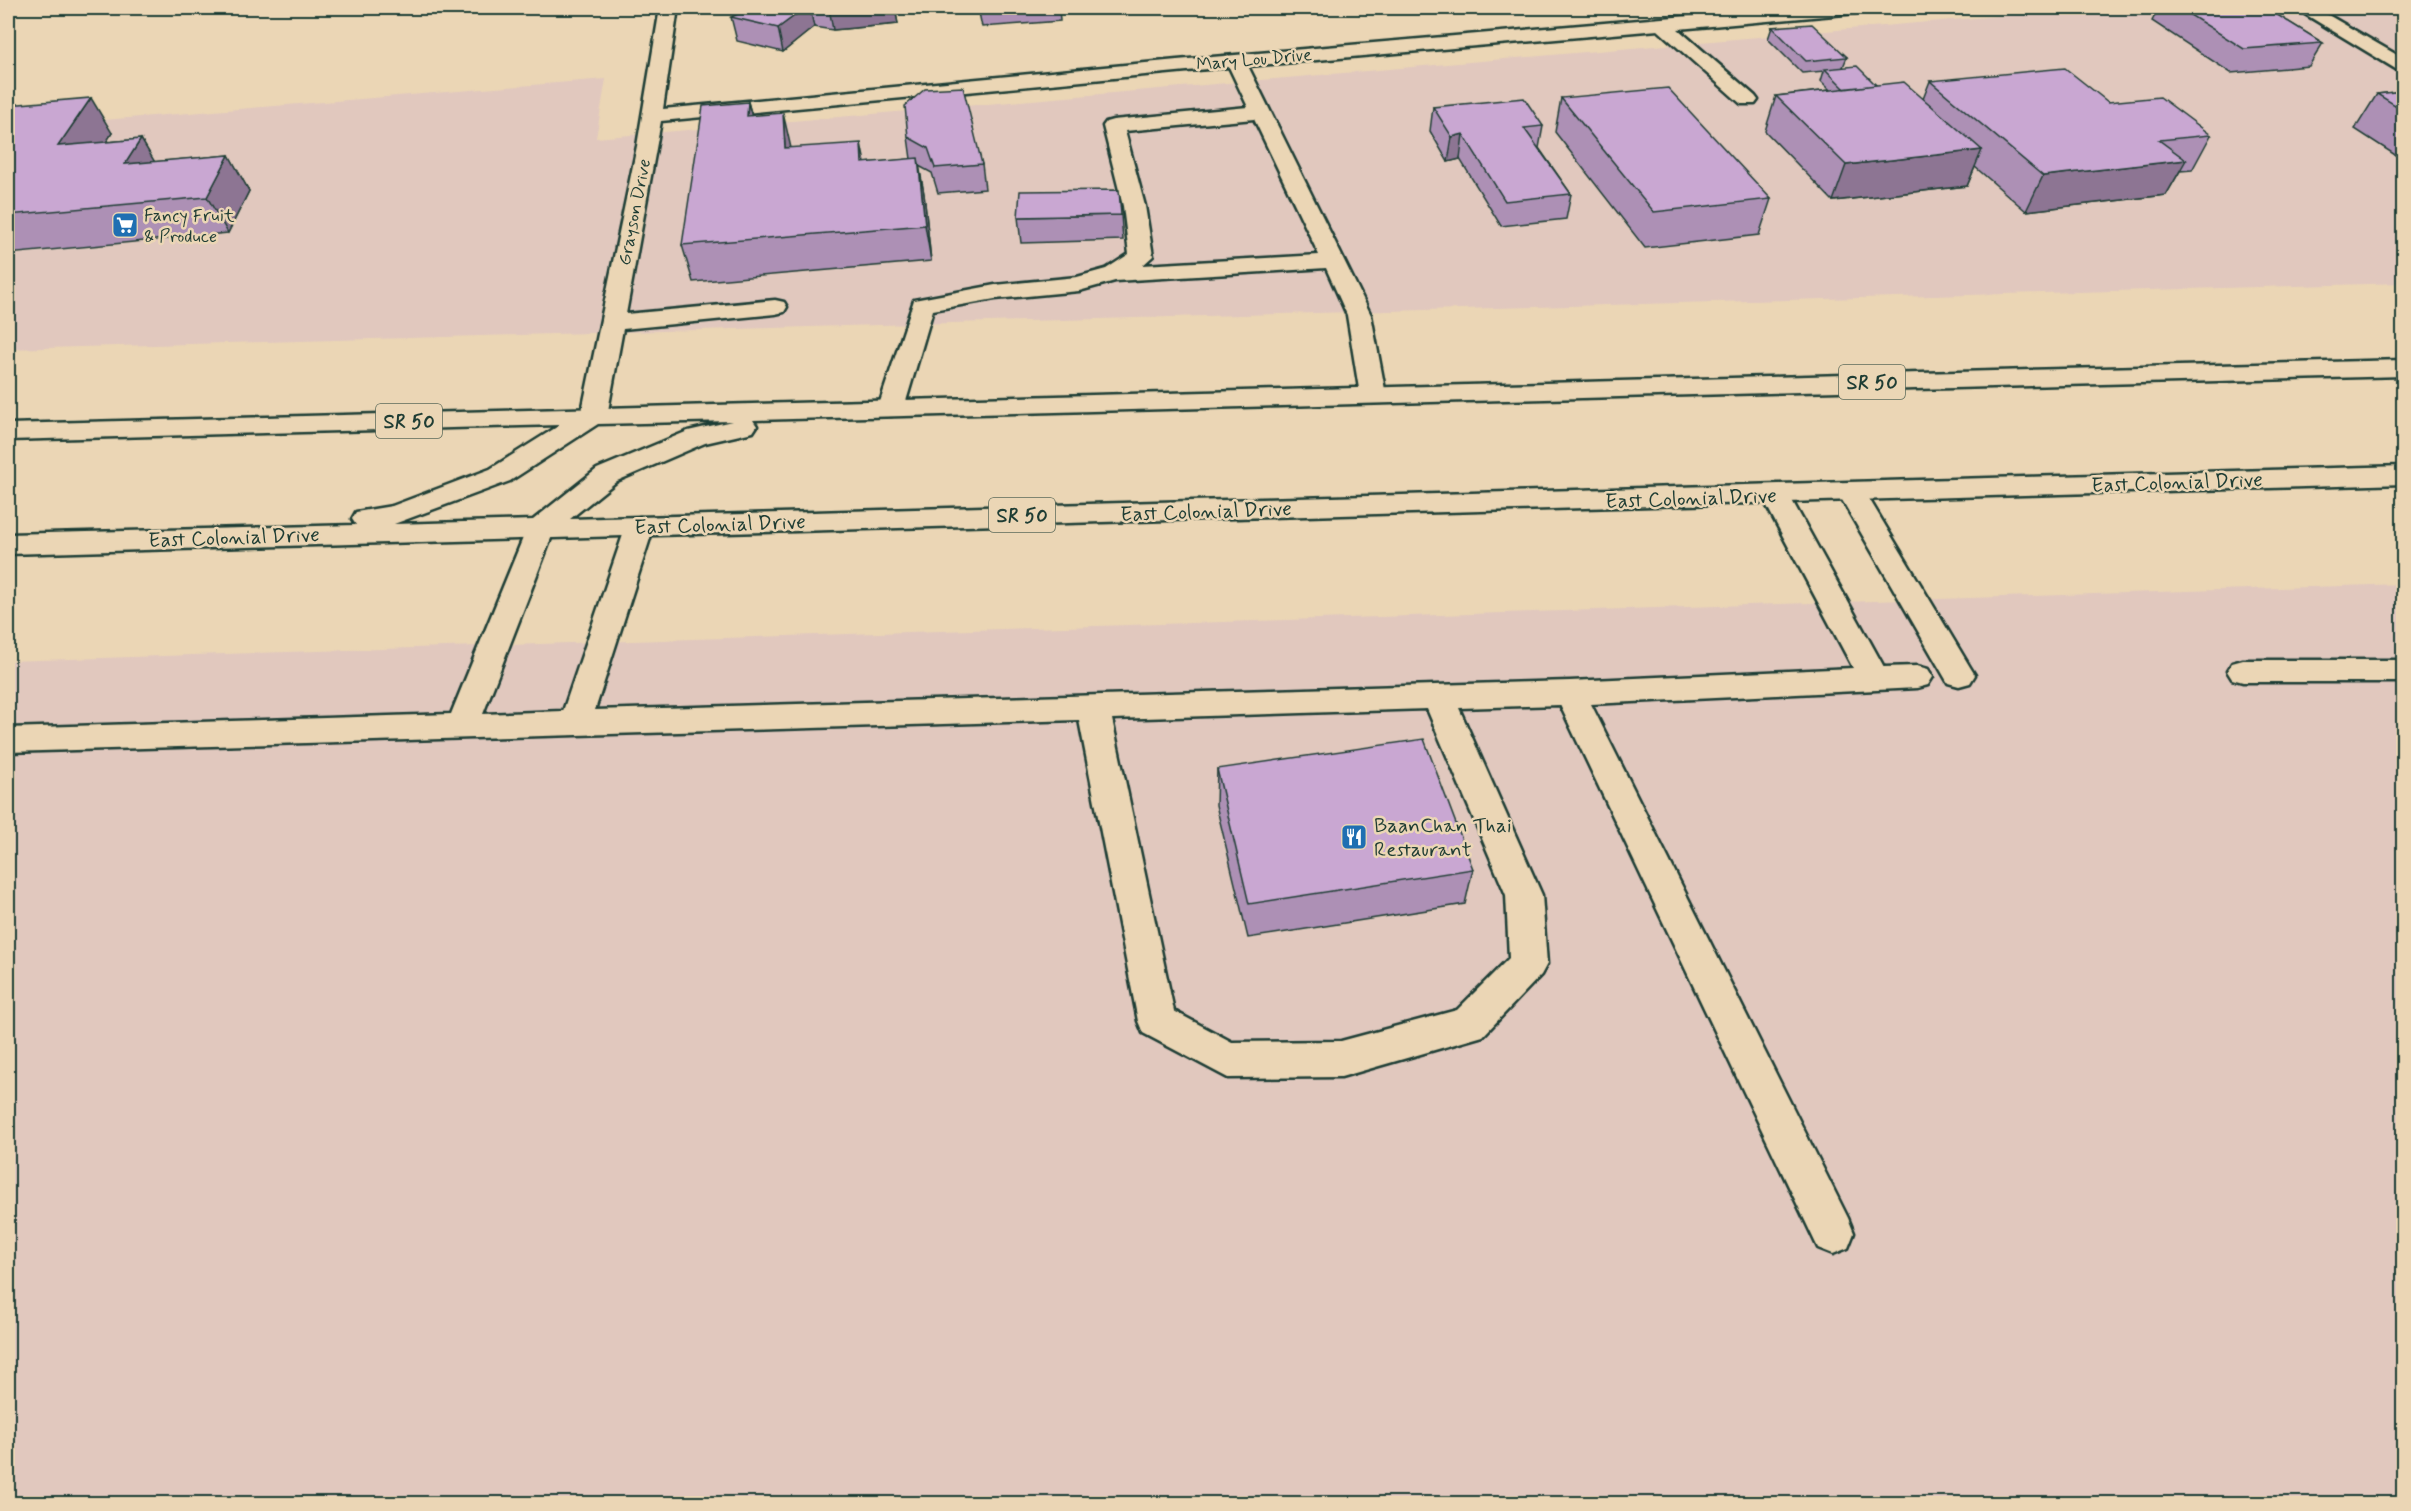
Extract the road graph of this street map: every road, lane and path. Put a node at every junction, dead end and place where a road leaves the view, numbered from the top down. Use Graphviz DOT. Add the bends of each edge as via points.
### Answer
graph roads {
  1 [pos="669,8"];
  2 [pos="1856,8"];
  3 [pos="2304,8"];
  4 [pos="1662,24"];
  5 [pos="1236,61"];
  6 [pos="2403,68"];
  7 [pos="1748,100"];
  8 [pos="1261,112"];
  9 [pos="653,116"];
  10 [pos="1334,261"];
  11 [pos="1114,274"];
  12 [pos="775,307"];
  13 [pos="612,323"];
  14 [pos="2403,368"];
  15 [pos="1373,395"];
  16 [pos="891,408"];
  17 [pos="810,410"];
  18 [pos="594,416"];
  19 [pos="8,432"];
  20 [pos="2403,475"];
  21 [pos="1852,493"];
  22 [pos="1775,495"];
  23 [pos="640,526"];
  24 [pos="541,528"];
  25 [pos="270,536"];
  26 [pos="8,544"];
  27 [pos="2243,670"];
  28 [pos="2403,671"];
  29 [pos="1959,675"];
  30 [pos="1917,677"];
  31 [pos="1874,678"];
  32 [pos="1570,693"];
  33 [pos="1438,697"];
  34 [pos="1093,707"];
  35 [pos="575,722"];
  36 [pos="462,726"];
  37 [pos="8,740"];
  38 [pos="1833,1233"];
  1 -- 9 [label="main road, Grayson Drive"];
  2 -- 4 [label="main road, Mary Lou Drive"];
  3 -- 6 [label="main road"];
  4 -- 5 [label="main road, Mary Lou Drive"];
  4 -- 7 [label="main road"];
  5 -- 8 [label="main road"];
  5 -- 9 [label="main road, Mary Lou Drive"];
  8 -- 10 [label="main road"];
  8 -- 11 [label="main road" via="1113,126 1134,206 1141,256"];
  9 -- 13 [label="main road, Grayson Drive"];
  10 -- 11 [label="main road"];
  10 -- 15 [label="main road" via="1359,315"];
  11 -- 16 [label="main road" via="1079,284 994,292 923,305"];
  12 -- 13 [label="main road"];
  13 -- 18 [label="main road, Grayson Drive"];
  14 -- 15 [label="main road, SR 50"];
  15 -- 16 [label="main road, SR 50"];
  16 -- 17 [label="main road, SR 50"];
  17 -- 18 [label="main road, SR 50"];
  17 -- 24 [label="main road" via="697,437 607,475"];
  18 -- 19 [label="main road, SR 50"];
  18 -- 25 [label="main road" via="500,475 397,514"];
  20 -- 21 [label="main road, East Colonial Drive / SR 50"];
  21 -- 22 [label="main road, East Colonial Drive / SR 50"];
  21 -- 29 [label="main road"];
  22 -- 23 [label="main road, East Colonial Drive / SR 50"];
  22 -- 31 [label="main road"];
  23 -- 24 [label="main road, East Colonial Drive / SR 50"];
  23 -- 35 [label="main road"];
  24 -- 25 [label="main road, East Colonial Drive / SR 50"];
  24 -- 36 [label="main road"];
  25 -- 26 [label="main road, East Colonial Drive / SR 50"];
  27 -- 28 [label="main road"];
  30 -- 31 [label="main road"];
  31 -- 32 [label="main road"];
  32 -- 33 [label="main road"];
  32 -- 38 [label="main road"];
  33 -- 34 [label="main road"];
  33 -- 34 [label="main road" via="1524,895 1528,964 1469,1024 1341,1059 1228,1060 1157,1022"];
  34 -- 35 [label="main road"];
  35 -- 36 [label="main road"];
  36 -- 37 [label="main road"];
}
